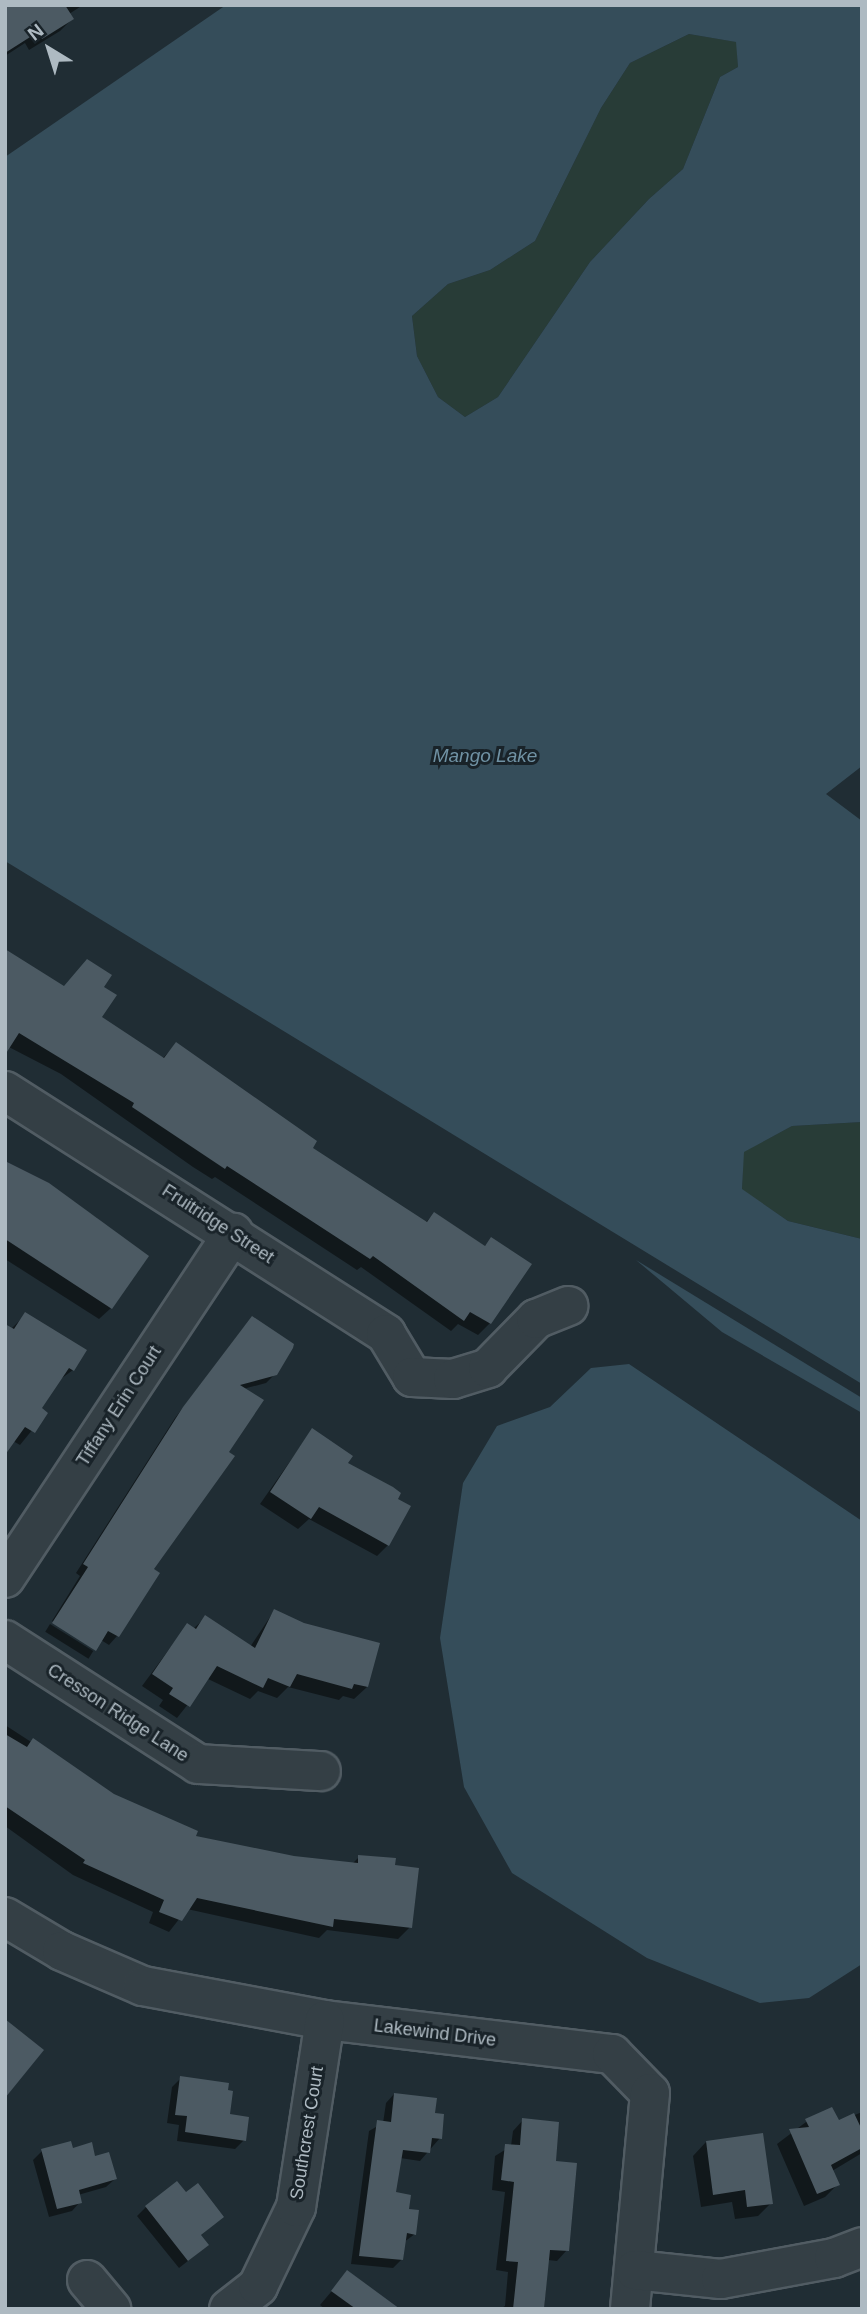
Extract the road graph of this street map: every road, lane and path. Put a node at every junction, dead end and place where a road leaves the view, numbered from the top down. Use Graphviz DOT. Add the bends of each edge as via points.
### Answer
graph roads {
  1 [pos="5,1091"];
  2 [pos="233,1233"];
  3 [pos="569,1306"];
  4 [pos="5,1578"];
  5 [pos="5,1640"];
  6 [pos="321,1771"];
  7 [pos="5,1917"];
  8 [pos="325,2020"];
  9 [pos="862,2247"];
  10 [pos="635,2270"];
  11 [pos="87,2280"];
  12 [pos="111,2309"];
  13 [pos="229,2309"];
  14 [pos="630,2309"];
  1 -- 2 [label="street, Fruitridge Street"];
  2 -- 3 [label="street, Fruitridge Street" via="386,1334 412,1377 453,1379 488,1368 536,1319"];
  2 -- 4 [label="street, Tiffany Erin Court"];
  5 -- 6 [label="street, Cresson Ridge Lane" via="198,1764"];
  7 -- 8 [label="street, Lakewind Drive" via="62,1951 143,1986"];
  8 -- 10 [label="street, Lakewind Drive" via="612,2054 650,2093"];
  8 -- 13 [label="street, Southcrest Court" via="296,2207 258,2286"];
  9 -- 10 [label="street" via="834,2258 721,2279"];
  10 -- 14 [label="street, Lakewind Drive"];
  11 -- 12 [label="street"];
}
